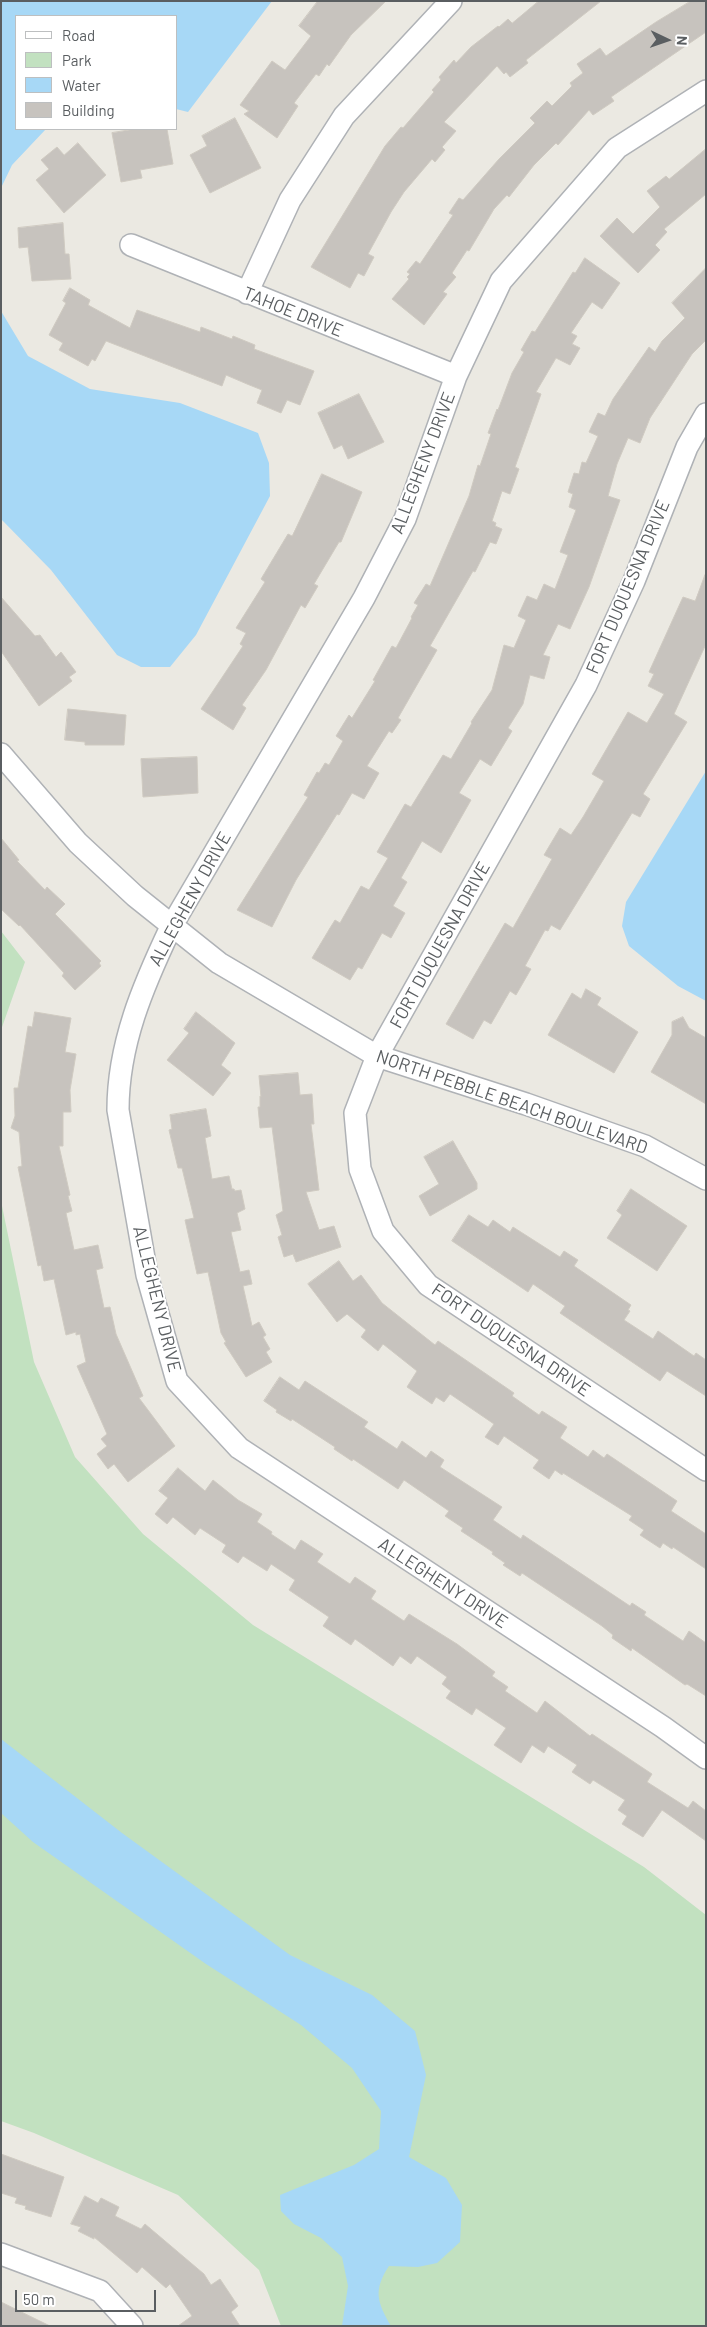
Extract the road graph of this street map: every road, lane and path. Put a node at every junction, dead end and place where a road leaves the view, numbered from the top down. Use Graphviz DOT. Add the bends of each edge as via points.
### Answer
graph roads {
  1 [pos="451,1"];
  2 [pos="706,91"];
  3 [pos="131,245"];
  4 [pos="247,294"];
  5 [pos="456,376"];
  6 [pos="706,414"];
  7 [pos="1,754"];
  8 [pos="171,927"];
  9 [pos="377,1056"];
  10 [pos="706,1179"];
  11 [pos="706,1470"];
  12 [pos="706,1758"];
  13 [pos="1,2254"];
  14 [pos="132,2326"];
  1 -- 4 [label="street" via="344,116 290,200"];
  2 -- 5 [label="street, ALLEGHENY DRIVE" via="617,148 565,207 501,281"];
  3 -- 4 [label="street, TAHOE DRIVE"];
  4 -- 5 [label="street, TAHOE DRIVE"];
  5 -- 8 [label="street, ALLEGHENY DRIVE" via="405,520 359,606"];
  6 -- 9 [label="street, FORT DUQUESNA DRIVE" via="687,447 634,581 586,686"];
  7 -- 8 [label="street, NORTH PEBBLE BEACH BOULEVARD" via="78,843"];
  8 -- 9 [label="street, NORTH PEBBLE BEACH BOULEVARD" via="219,963"];
  8 -- 12 [label="street, ALLEGHENY DRIVE" via="128,1033 118,1084 118,1110 147,1275 178,1381 239,1448"];
  9 -- 10 [label="street, NORTH PEBBLE BEACH BOULEVARD" via="645,1146"];
  9 -- 11 [label="street, FORT DUQUESNA DRIVE" via="355,1114 360,1169 383,1231 428,1285"];
  13 -- 14 [label="street" via="100,2291"];
}
